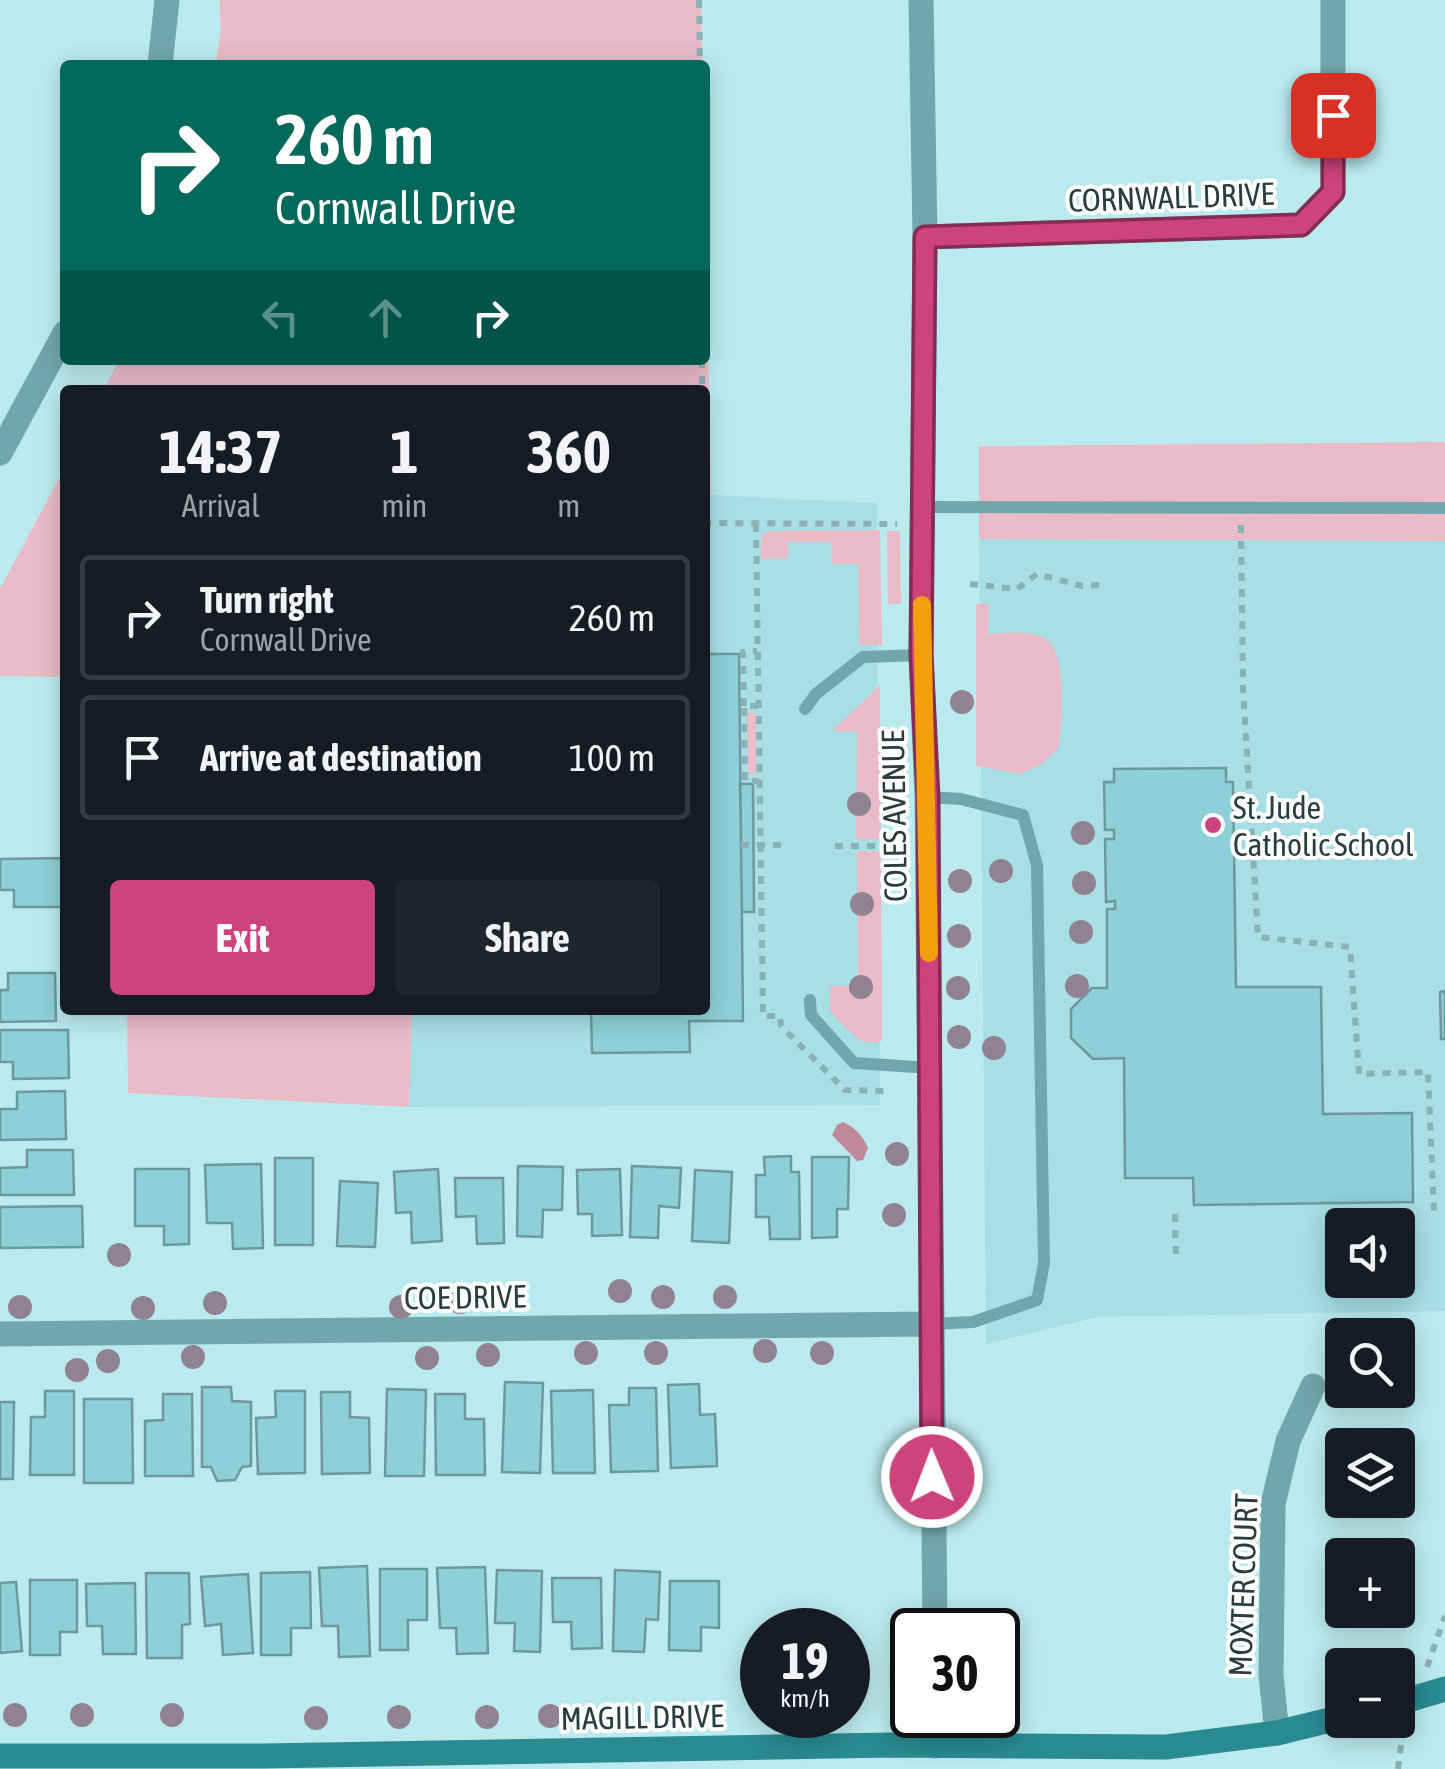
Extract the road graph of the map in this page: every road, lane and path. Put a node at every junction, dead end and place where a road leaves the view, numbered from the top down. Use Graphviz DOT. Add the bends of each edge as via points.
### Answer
graph roads {
  1 [pos="167,0"];
  2 [pos="699,0"];
  3 [pos="921,0"];
  4 [pos="1333,0"];
  5 [pos="161,60"];
  6 [pos="700,60"];
  7 [pos="925,237"];
  8 [pos="60,342"];
  9 [pos="0,453"];
  10 [pos="1445,508"];
  11 [pos="1240,509"];
  12 [pos="913,516"];
  13 [pos="710,524"];
  14 [pos="756,524"];
  15 [pos="970,584"];
  16 [pos="1100,585"];
  17 [pos="758,652"];
  18 [pos="921,655"];
  19 [pos="744,706"];
  20 [pos="758,706"];
  21 [pos="805,709"];
  22 [pos="759,781"];
  23 [pos="928,797"];
  24 [pos="741,845"];
  25 [pos="760,846"];
  26 [pos="789,846"];
  27 [pos="834,846"];
  28 [pos="886,846"];
  29 [pos="810,1000"];
  30 [pos="931,1068"];
  31 [pos="886,1091"];
  32 [pos="1434,1211"];
  33 [pos="1175,1214"];
  34 [pos="1176,1259"];
  35 [pos="930,1324"];
  36 [pos="0,1334"];
  37 [pos="1314,1386"];
  38 [pos="934,1608"];
  39 [pos="1445,1690"];
  40 [pos="1415,1698"];
  41 [pos="1325,1721"];
  42 [pos="1276,1734"];
  43 [pos="935,1738"];
  44 [pos="935,1746"];
  45 [pos="0,1756"];
  46 [pos="263,1762"];
  1 -- 5 [label="street"];
  2 -- 6 [label="path"];
  3 -- 7 [label="street, COLES AVENUE"];
  4 -- 7 [label="street, CORNWALL DRIVE" via="1333,192 1301,225"];
  7 -- 12 [label="street, COLES AVENUE"];
  8 -- 9 [label="street"];
  10 -- 11 [label="lane"];
  11 -- 12 [label="lane"];
  11 -- 32 [label="path" via="1258,937 1350,948 1359,1074 1428,1072"];
  12 -- 14 [label="path"];
  12 -- 18 [label="street, COLES AVENUE"];
  13 -- 14 [label="path"];
  14 -- 17 [label="path"];
  15 -- 16 [label="path" via="1017,589 1036,574"];
  17 -- 19 [label="path" via="743,652"];
  17 -- 20 [label="path"];
  18 -- 21 [label="lane" via="863,656"];
  18 -- 23 [label="street, COLES AVENUE"];
  19 -- 20 [label="path"];
  19 -- 22 [label="path" via="745,781"];
  20 -- 22 [label="path"];
  22 -- 25 [label="path"];
  23 -- 30 [label="street, COLES AVENUE"];
  23 -- 35 [label="lane" via="961,798 1023,815 1037,865 1044,1263 1037,1300 973,1322"];
  24 -- 25 [label="path"];
  25 -- 26 [label="path"];
  25 -- 31 [label="path" via="763,1016 780,1016 781,1026 845,1090"];
  27 -- 28 [label="path"];
  29 -- 30 [label="lane" via="810,1015 854,1063"];
  30 -- 35 [label="street, COLES AVENUE"];
  33 -- 34 [label="path"];
  35 -- 36 [label="street, COE DRIVE"];
  35 -- 38 [label="street, COLES AVENUE"];
  37 -- 42 [label="street, MOXTER COURT" via="1288,1442 1273,1504"];
  39 -- 40 [label="street"];
  41 -- 42 [label="street, MAGILL DRIVE"];
  42 -- 44 [label="street, MAGILL DRIVE" via="1166,1747"];
  43 -- 44 [label="street"];
  44 -- 46 [label="street, MAGILL DRIVE"];
  45 -- 46 [label="street, MAGILL DRIVE"];
}
